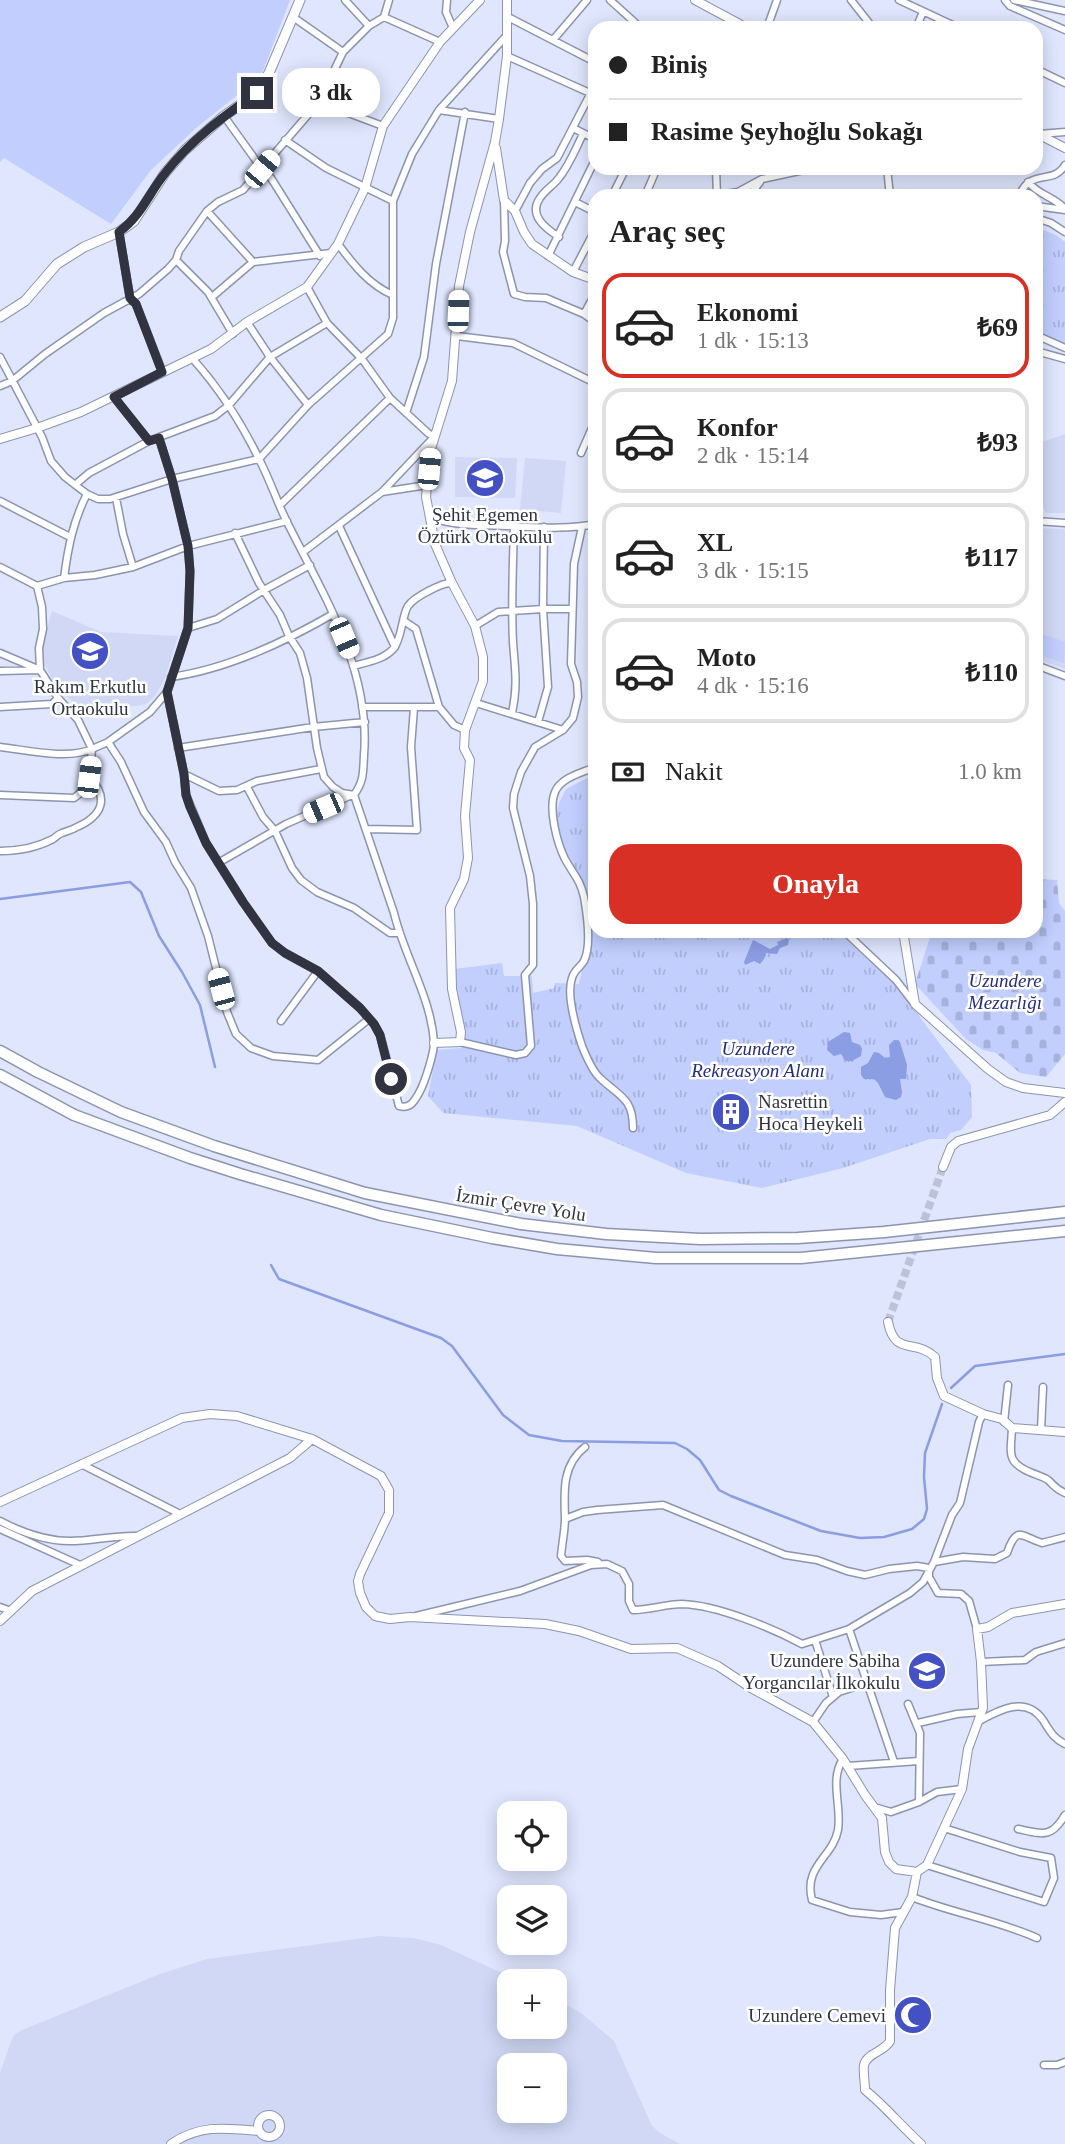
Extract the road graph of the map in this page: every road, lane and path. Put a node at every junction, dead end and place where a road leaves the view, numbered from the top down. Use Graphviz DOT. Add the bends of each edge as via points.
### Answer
graph roads {
  1 [pos="300,0"];
  2 [pos="345,0"];
  3 [pos="389,0"];
  4 [pos="447,0"];
  5 [pos="480,0"];
  6 [pos="507,0"];
  7 [pos="587,0"];
  8 [pos="610,0"];
  9 [pos="695,0"];
  10 [pos="777,0"];
  11 [pos="851,0"];
  12 [pos="899,0"];
  13 [pos="1005,0"];
  14 [pos="1014,0"];
  15 [pos="1065,11"];
  16 [pos="923,12"];
  17 [pos="293,17"];
  18 [pos="384,17"];
  19 [pos="508,17"];
  20 [pos="634,21"];
  21 [pos="734,21"];
  22 [pos="770,21"];
  23 [pos="868,21"];
  24 [pos="919,21"];
  25 [pos="947,21"];
  26 [pos="369,26"];
  27 [pos="453,28"];
  28 [pos="1065,30"];
  29 [pos="507,35"];
  30 [pos="553,40"];
  31 [pos="440,42"];
  32 [pos="343,52"];
  33 [pos="507,56"];
  34 [pos="588,58"];
  35 [pos="1043,72"];
  36 [pos="1065,83"];
  37 [pos="588,92"];
  38 [pos="588,97"];
  39 [pos="319,102"];
  40 [pos="439,110"];
  41 [pos="465,112"];
  42 [pos="224,116"];
  43 [pos="499,119"];
  44 [pos="383,126"];
  45 [pos="573,128"];
  46 [pos="1065,132"];
  47 [pos="1043,133"];
  48 [pos="583,134"];
  49 [pos="588,136"];
  50 [pos="1043,136"];
  51 [pos="285,141"];
  52 [pos="495,142"];
  53 [pos="1065,148"];
  54 [pos="1065,165"];
  55 [pos="262,169"];
  56 [pos="588,175"];
  57 [pos="781,175"];
  58 [pos="762,179"];
  59 [pos="1028,182"];
  60 [pos="365,188"];
  61 [pos="744,189"];
  62 [pos="755,189"];
  63 [pos="1024,189"];
  64 [pos="1033,189"];
  65 [pos="1043,195"];
  66 [pos="504,200"];
  67 [pos="393,201"];
  68 [pos="575,202"];
  69 [pos="1043,207"];
  70 [pos="588,208"];
  71 [pos="1065,209"];
  72 [pos="207,211"];
  73 [pos="515,211"];
  74 [pos="1043,220"];
  75 [pos="119,232"];
  76 [pos="1065,232"];
  77 [pos="559,237"];
  78 [pos="588,243"];
  79 [pos="338,244"];
  80 [pos="331,253"];
  81 [pos="320,256"];
  82 [pos="548,257"];
  83 [pos="176,260"];
  84 [pos="253,262"];
  85 [pos="573,272"];
  86 [pos="588,277"];
  87 [pos="307,287"];
  88 [pos="393,295"];
  89 [pos="212,297"];
  90 [pos="130,298"];
  91 [pos="588,307"];
  92 [pos="584,314"];
  93 [pos="0,317"];
  94 [pos="588,317"];
  95 [pos="247,322"];
  96 [pos="327,323"];
  97 [pos="233,334"];
  98 [pos="457,336"];
  99 [pos="1043,338"];
  100 [pos="1065,348"];
  101 [pos="1043,353"];
  102 [pos="0,357"];
  103 [pos="192,358"];
  104 [pos="270,358"];
  105 [pos="362,359"];
  106 [pos="1065,359"];
  107 [pos="162,372"];
  108 [pos="588,380"];
  109 [pos="12,381"];
  110 [pos="0,386"];
  111 [pos="114,397"];
  112 [pos="390,398"];
  113 [pos="229,405"];
  114 [pos="307,405"];
  115 [pos="406,412"];
  116 [pos="37,428"];
  117 [pos="434,437"];
  118 [pos="588,437"];
  119 [pos="159,438"];
  120 [pos="0,439"];
  121 [pos="149,441"];
  122 [pos="581,453"];
  123 [pos="259,459"];
  124 [pos="172,479"];
  125 [pos="76,484"];
  126 [pos="427,485"];
  127 [pos="382,492"];
  128 [pos="87,494"];
  129 [pos="116,498"];
  130 [pos="0,501"];
  131 [pos="280,505"];
  132 [pos="431,518"];
  133 [pos="287,521"];
  134 [pos="1043,521"];
  135 [pos="1065,523"];
  136 [pos="339,526"];
  137 [pos="514,526"];
  138 [pos="588,526"];
  139 [pos="544,527"];
  140 [pos="582,527"];
  141 [pos="235,533"];
  142 [pos="70,537"];
  143 [pos="188,546"];
  144 [pos="303,552"];
  145 [pos="310,565"];
  146 [pos="0,567"];
  147 [pos="134,567"];
  148 [pos="64,578"];
  149 [pos="452,583"];
  150 [pos="37,586"];
  151 [pos="264,590"];
  152 [pos="543,608"];
  153 [pos="572,608"];
  154 [pos="513,610"];
  155 [pos="333,614"];
  156 [pos="404,621"];
  157 [pos="475,626"];
  158 [pos="188,628"];
  159 [pos="289,636"];
  160 [pos="395,647"];
  161 [pos="0,653"];
  162 [pos="353,666"];
  163 [pos="1043,667"];
  164 [pos="40,670"];
  165 [pos="0,671"];
  166 [pos="1065,676"];
  167 [pos="171,677"];
  168 [pos="167,692"];
  169 [pos="58,698"];
  170 [pos="476,703"];
  171 [pos="0,707"];
  172 [pos="362,707"];
  173 [pos="439,707"];
  174 [pos="414,708"];
  175 [pos="512,713"];
  176 [pos="365,722"];
  177 [pos="538,722"];
  178 [pos="313,727"];
  179 [pos="465,730"];
  180 [pos="563,730"];
  181 [pos="108,742"];
  182 [pos="0,747"];
  183 [pos="178,748"];
  184 [pos="92,749"];
  185 [pos="321,769"];
  186 [pos="588,770"];
  187 [pos="184,774"];
  188 [pos="89,777"];
  189 [pos="247,787"];
  190 [pos="0,795"];
  191 [pos="354,795"];
  192 [pos="366,829"];
  193 [pos="275,831"];
  194 [pos="0,851"];
  195 [pos="218,863"];
  196 [pos="588,924"];
  197 [pos="588,924"];
  198 [pos="398,933"];
  199 [pos="851,938"];
  200 [pos="904,938"];
  201 [pos="318,971"];
  202 [pos="915,1004"];
  203 [pos="369,1018"];
  204 [pos="281,1021"];
  205 [pos="460,1042"];
  206 [pos="434,1043"];
  207 [pos="0,1051"];
  208 [pos="0,1075"];
  209 [pos="1065,1093"];
  210 [pos="1065,1102"];
  211 [pos="633,1128"];
  212 [pos="943,1167"];
  213 [pos="1065,1212"];
  214 [pos="1065,1231"];
  215 [pos="888,1322"];
  216 [pos="1008,1385"];
  217 [pos="1043,1387"];
  218 [pos="982,1413"];
  219 [pos="1004,1422"];
  220 [pos="1012,1428"];
  221 [pos="1041,1430"];
  222 [pos="1065,1432"];
  223 [pos="312,1439"];
  224 [pos="585,1447"];
  225 [pos="81,1464"];
  226 [pos="1065,1493"];
  227 [pos="0,1502"];
  228 [pos="180,1514"];
  229 [pos="565,1519"];
  230 [pos="0,1521"];
  231 [pos="0,1529"];
  232 [pos="137,1536"];
  233 [pos="1065,1537"];
  234 [pos="607,1564"];
  235 [pos="80,1565"];
  236 [pos="931,1565"];
  237 [pos="1065,1604"];
  238 [pos="0,1609"];
  239 [pos="11,1611"];
  240 [pos="411,1617"];
  241 [pos="0,1621"];
  242 [pos="849,1629"];
  243 [pos="977,1629"];
  244 [pos="815,1640"];
  245 [pos="1065,1643"];
  246 [pos="981,1662"];
  247 [pos="867,1683"];
  248 [pos="833,1697"];
  249 [pos="908,1704"];
  250 [pos="979,1717"];
  251 [pos="813,1722"];
  252 [pos="918,1723"];
  253 [pos="1065,1744"];
  254 [pos="919,1761"];
  255 [pos="846,1762"];
  256 [pos="894,1762"];
  257 [pos="962,1789"];
  258 [pos="919,1802"];
  259 [pos="874,1807"];
  260 [pos="1065,1815"];
  261 [pos="944,1828"];
  262 [pos="1018,1829"];
  263 [pos="927,1864"];
  264 [pos="917,1872"];
  265 [pos="912,1896"];
  266 [pos="903,1912"];
  267 [pos="1037,1938"];
  268 [pos="1065,2062"];
  269 [pos="1044,2065"];
  270 [pos="259,2127"];
  271 [pos="171,2144"];
  272 [pos="921,2144"];
  1 -- 17 [label="main road"];
  2 -- 26 [label="street"];
  3 -- 18 [label="street"];
  4 -- 27 [label="street"];
  5 -- 27 [label="street"];
  6 -- 19 [label="street"];
  7 -- 30 [label="street"];
  8 -- 20 [label="street"];
  9 -- 21 [label="street"];
  10 -- 22 [label="street"];
  11 -- 23 [label="street"];
  12 -- 16 [label="street"];
  13 -- 28 [label="street"];
  14 -- 15 [label="street"];
  16 -- 24 [label="street"];
  16 -- 25 [label="street"];
  17 -- 32 [label="street"];
  17 -- 42 [label="main road" via="257,93"];
  18 -- 26 [label="street"];
  18 -- 31 [label="street"];
  19 -- 29 [label="street"];
  19 -- 30 [label="street"];
  26 -- 32 [label="street"];
  27 -- 31 [label="street"];
  29 -- 33 [label="street"];
  29 -- 40 [label="street"];
  30 -- 34 [label="street"];
  31 -- 44 [label="street"];
  32 -- 39 [label="street"];
  33 -- 37 [label="street"];
  33 -- 43 [label="street"];
  35 -- 36 [label="street"];
  38 -- 45 [label="street"];
  39 -- 44 [label="street"];
  39 -- 51 [label="street"];
  40 -- 41 [label="street"];
  40 -- 67 [label="street" via="412,154"];
  41 -- 43 [label="street"];
  41 -- 115 [label="street" via="436,264 424,357"];
  42 -- 55 [label="street"];
  42 -- 75 [label="main road" via="185,150 134,221"];
  43 -- 52 [label="street"];
  44 -- 60 [label="street"];
  45 -- 48 [label="street"];
  45 -- 73 [label="street" via="557,158 530,183"];
  46 -- 47 [label="street"];
  48 -- 49 [label="street"];
  48 -- 77 [label="street" via="567,167 538,199 538,219"];
  50 -- 53 [label="street"];
  51 -- 55 [label="street"];
  51 -- 60 [label="street"];
  52 -- 66 [label="street"];
  52 -- 98 [label="street" via="459,286"];
  54 -- 59 [label="street" via="1053,176"];
  55 -- 72 [label="street" via="243,190"];
  55 -- 81 [label="street"];
  56 -- 68 [label="street"];
  57 -- 58 [label="street"];
  58 -- 61 [label="street"];
  58 -- 62 [label="street"];
  59 -- 63 [label="street"];
  59 -- 64 [label="street"];
  60 -- 67 [label="street"];
  60 -- 79 [label="street"];
  65 -- 71 [label="street"];
  66 -- 73 [label="street"];
  66 -- 92 [label="street" via="503,252 514,295 546,298"];
  67 -- 88 [label="street"];
  68 -- 70 [label="street"];
  68 -- 77 [label="street"];
  69 -- 71 [label="street"];
  72 -- 83 [label="street"];
  72 -- 84 [label="street"];
  73 -- 82 [label="street" via="532,244"];
  74 -- 76 [label="street"];
  75 -- 90 [label="street"];
  75 -- 93 [label="main road" via="57,264 24,301"];
  77 -- 82 [label="street"];
  78 -- 85 [label="street"];
  79 -- 80 [label="street"];
  79 -- 88 [label="street" via="362,273"];
  80 -- 81 [label="street"];
  80 -- 87 [label="street"];
  81 -- 84 [label="street"];
  82 -- 85 [label="street"];
  83 -- 89 [label="street"];
  83 -- 90 [label="street"];
  84 -- 89 [label="street"];
  85 -- 86 [label="street"];
  87 -- 95 [label="street"];
  87 -- 96 [label="street"];
  88 -- 105 [label="street" via="388,334"];
  89 -- 97 [label="street"];
  90 -- 107 [label="street"];
  90 -- 109 [label="street"];
  91 -- 92 [label="street"];
  92 -- 94 [label="street"];
  95 -- 97 [label="street"];
  95 -- 104 [label="street"];
  96 -- 104 [label="street"];
  96 -- 105 [label="street"];
  97 -- 103 [label="street"];
  98 -- 108 [label="street" via="513,343"];
  98 -- 117 [label="street" via="452,381"];
  99 -- 100 [label="street"];
  101 -- 106 [label="street"];
  102 -- 109 [label="street"];
  103 -- 107 [label="street"];
  103 -- 113 [label="street"];
  104 -- 113 [label="street"];
  104 -- 114 [label="street"];
  105 -- 112 [label="street"];
  105 -- 114 [label="street"];
  107 -- 111 [label="street"];
  109 -- 110 [label="street"];
  109 -- 116 [label="street"];
  111 -- 116 [label="street"];
  111 -- 121 [label="street"];
  112 -- 115 [label="street"];
  112 -- 131 [label="street"];
  113 -- 119 [label="street" via="215,416"];
  113 -- 123 [label="street"];
  114 -- 123 [label="street"];
  115 -- 117 [label="street"];
  116 -- 120 [label="street"];
  116 -- 125 [label="street" via="51,461"];
  117 -- 126 [label="street"];
  117 -- 127 [label="street"];
  118 -- 122 [label="street"];
  119 -- 121 [label="street"];
  119 -- 124 [label="street"];
  121 -- 125 [label="street"];
  123 -- 124 [label="street"];
  123 -- 131 [label="street"];
  124 -- 129 [label="street"];
  124 -- 143 [label="street"];
  125 -- 128 [label="street"];
  126 -- 127 [label="street"];
  126 -- 132 [label="street"];
  127 -- 136 [label="street"];
  128 -- 129 [label="street"];
  128 -- 142 [label="street"];
  129 -- 147 [label="street"];
  130 -- 142 [label="street"];
  131 -- 133 [label="street"];
  132 -- 137 [label="street" via="449,524"];
  132 -- 149 [label="street" via="435,544"];
  133 -- 141 [label="street"];
  133 -- 144 [label="street"];
  134 -- 135 [label="street"];
  136 -- 144 [label="street"];
  136 -- 160 [label="street"];
  137 -- 139 [label="street"];
  137 -- 154 [label="street"];
  138 -- 140 [label="street"];
  139 -- 140 [label="street"];
  139 -- 152 [label="street"];
  140 -- 153 [label="street"];
  141 -- 143 [label="street"];
  141 -- 151 [label="street"];
  142 -- 148 [label="street"];
  143 -- 147 [label="street"];
  143 -- 158 [label="street"];
  144 -- 145 [label="street"];
  145 -- 151 [label="street"];
  145 -- 155 [label="street"];
  146 -- 150 [label="street"];
  147 -- 148 [label="street"];
  148 -- 150 [label="street"];
  149 -- 156 [label="street" via="429,591 408,606"];
  149 -- 157 [label="street"];
  150 -- 164 [label="street" via="43,629 38,648"];
  151 -- 158 [label="street" via="217,619"];
  151 -- 159 [label="street"];
  152 -- 153 [label="street"];
  152 -- 154 [label="street"];
  152 -- 177 [label="street" via="548,687"];
  153 -- 180 [label="street" via="571,664 578,697 573,718"];
  154 -- 157 [label="street" via="498,612"];
  154 -- 175 [label="street" via="517,667"];
  155 -- 159 [label="street"];
  155 -- 162 [label="street"];
  156 -- 160 [label="street"];
  156 -- 173 [label="street" via="416,629"];
  157 -- 170 [label="street" via="483,657 483,681"];
  158 -- 167 [label="street"];
  159 -- 167 [label="street" via="201,673"];
  159 -- 178 [label="street" via="307,678"];
  160 -- 162 [label="street" via="382,658"];
  161 -- 164 [label="street"];
  162 -- 172 [label="street"];
  163 -- 166 [label="street"];
  164 -- 165 [label="street"];
  164 -- 169 [label="street"];
  167 -- 168 [label="street"];
  168 -- 181 [label="street" via="150,712"];
  168 -- 183 [label="street"];
  169 -- 171 [label="street" via="52,704"];
  169 -- 184 [label="street" via="78,720"];
  170 -- 175 [label="street"];
  170 -- 179 [label="street"];
  172 -- 174 [label="street"];
  172 -- 176 [label="street"];
  173 -- 174 [label="street"];
  173 -- 179 [label="street" via="454,725"];
  174 -- 192 [label="street" via="411,747 417,830"];
  175 -- 177 [label="street"];
  176 -- 178 [label="street"];
  176 -- 191 [label="street" via="362,783"];
  177 -- 180 [label="street"];
  178 -- 183 [label="street"];
  178 -- 185 [label="street"];
  179 -- 205 [label="street" via="464,748 470,760 465,816 468,858 450,908 452,989"];
  180 -- 205 [label="street" via="536,747 514,794 533,904 533,965 525,975 531,1046 516,1055"];
  181 -- 184 [label="street"];
  181 -- 203 [label="street" via="191,888 236,1034 251,1048 273,1056 318,1059"];
  182 -- 184 [label="street" via="50,753"];
  183 -- 187 [label="street"];
  184 -- 188 [label="street"];
  185 -- 189 [label="street"];
  185 -- 191 [label="street" via="333,788"];
  186 -- 196 [label="street" via="561,784 552,812 565,859 579,878"];
  187 -- 189 [label="street" via="219,791"];
  187 -- 195 [label="street" via="190,807"];
  188 -- 190 [label="street" via="74,798"];
  188 -- 194 [label="street" via="102,797 102,806 85,824 20,851"];
  189 -- 193 [label="street"];
  191 -- 192 [label="street"];
  191 -- 193 [label="street"];
  192 -- 198 [label="street"];
  193 -- 195 [label="street"];
  193 -- 198 [label="street" via="292,868 308,886 354,908 390,933"];
  195 -- 201 [label="street" via="272,943"];
  197 -- 211 [label="street" via="584,960 570,980 571,1005 587,1058 597,1077 631,1106"];
  198 -- 206 [label="street" via="420,988"];
  199 -- 202 [label="street"];
  200 -- 202 [label="street"];
  201 -- 203 [label="street"];
  201 -- 204 [label="street"];
  202 -- 209 [label="street" via="1006,1082"];
  203 -- 206 [label="street" via="380,1035 399,1106 412,1105 421,1090"];
  205 -- 206 [label="street"];
  207 -- 213 [label="highway, İzmir Çevre Yolu" via="121,1112 214,1146 365,1193 522,1224 700,1239 798,1238"];
  208 -- 214 [label="highway, İzmir Çevre Yolu" via="74,1115 240,1174 381,1215 556,1249 656,1258 801,1258"];
  210 -- 212 [label="street" via="1050,1115 958,1141"];
  215 -- 218 [label="street" via="897,1342 928,1350 935,1357 944,1396"];
  216 -- 219 [label="street"];
  217 -- 221 [label="street"];
  218 -- 219 [label="street"];
  218 -- 236 [label="street" via="960,1503"];
  219 -- 220 [label="street"];
  220 -- 221 [label="street"];
  220 -- 226 [label="street" via="1014,1463"];
  221 -- 222 [label="street"];
  223 -- 225 [label="street" via="237,1416 210,1414 182,1418"];
  223 -- 228 [label="street" via="290,1458"];
  223 -- 240 [label="street" via="386,1482 389,1513 360,1574 360,1593 375,1616"];
  224 -- 229 [label="street" via="574,1456 568,1471"];
  225 -- 227 [label="street"];
  225 -- 228 [label="street"];
  228 -- 232 [label="street"];
  229 -- 234 [label="street" via="561,1556 565,1561"];
  229 -- 236 [label="street" via="597,1510 663,1505 785,1555 847,1571 865,1575"];
  230 -- 232 [label="street" via="36,1536 68,1541"];
  231 -- 235 [label="street"];
  232 -- 235 [label="street"];
  233 -- 236 [label="street" via="1042,1543 1030,1536 1017,1536 999,1558 963,1557"];
  234 -- 240 [label="street"];
  234 -- 244 [label="street" via="622,1571 633,1610 682,1604 707,1608 772,1628 802,1644"];
  235 -- 239 [label="street" via="32,1591"];
  236 -- 242 [label="street" via="923,1582 910,1593"];
  236 -- 243 [label="street" via="929,1577 937,1593 961,1594 969,1601"];
  237 -- 243 [label="street" via="1012,1613"];
  238 -- 239 [label="street"];
  239 -- 241 [label="street"];
  240 -- 251 [label="street" via="545,1624 631,1649 677,1648 718,1666"];
  242 -- 244 [label="street"];
  242 -- 247 [label="street"];
  243 -- 246 [label="street"];
  244 -- 248 [label="street"];
  245 -- 246 [label="street" via="1025,1660"];
  246 -- 250 [label="street"];
  247 -- 248 [label="street"];
  247 -- 256 [label="street"];
  248 -- 251 [label="street"];
  249 -- 252 [label="street"];
  250 -- 252 [label="street" via="957,1714"];
  250 -- 253 [label="street" via="1012,1705 1030,1709"];
  250 -- 257 [label="street"];
  251 -- 255 [label="street"];
  252 -- 254 [label="street"];
  254 -- 256 [label="street"];
  254 -- 258 [label="street"];
  255 -- 256 [label="street"];
  255 -- 259 [label="street"];
  255 -- 266 [label="street" via="837,1768 838,1830 814,1869 811,1900 850,1912"];
  257 -- 258 [label="street" via="937,1792"];
  257 -- 261 [label="street"];
  258 -- 259 [label="street" via="891,1812"];
  259 -- 264 [label="street" via="882,1818 889,1862 896,1869"];
  260 -- 262 [label="street" via="1050,1832"];
  261 -- 263 [label="street"];
  261 -- 263 [label="street" via="1051,1858 1054,1878 1044,1902"];
  263 -- 264 [label="street"];
  264 -- 265 [label="street"];
  265 -- 266 [label="street"];
  265 -- 267 [label="street"];
  266 -- 272 [label="street" via="892,1950 890,2042 864,2064 865,2090"];
  268 -- 269 [label="street"];
  270 -- 271 [label="street" via="203,2129"];
}
